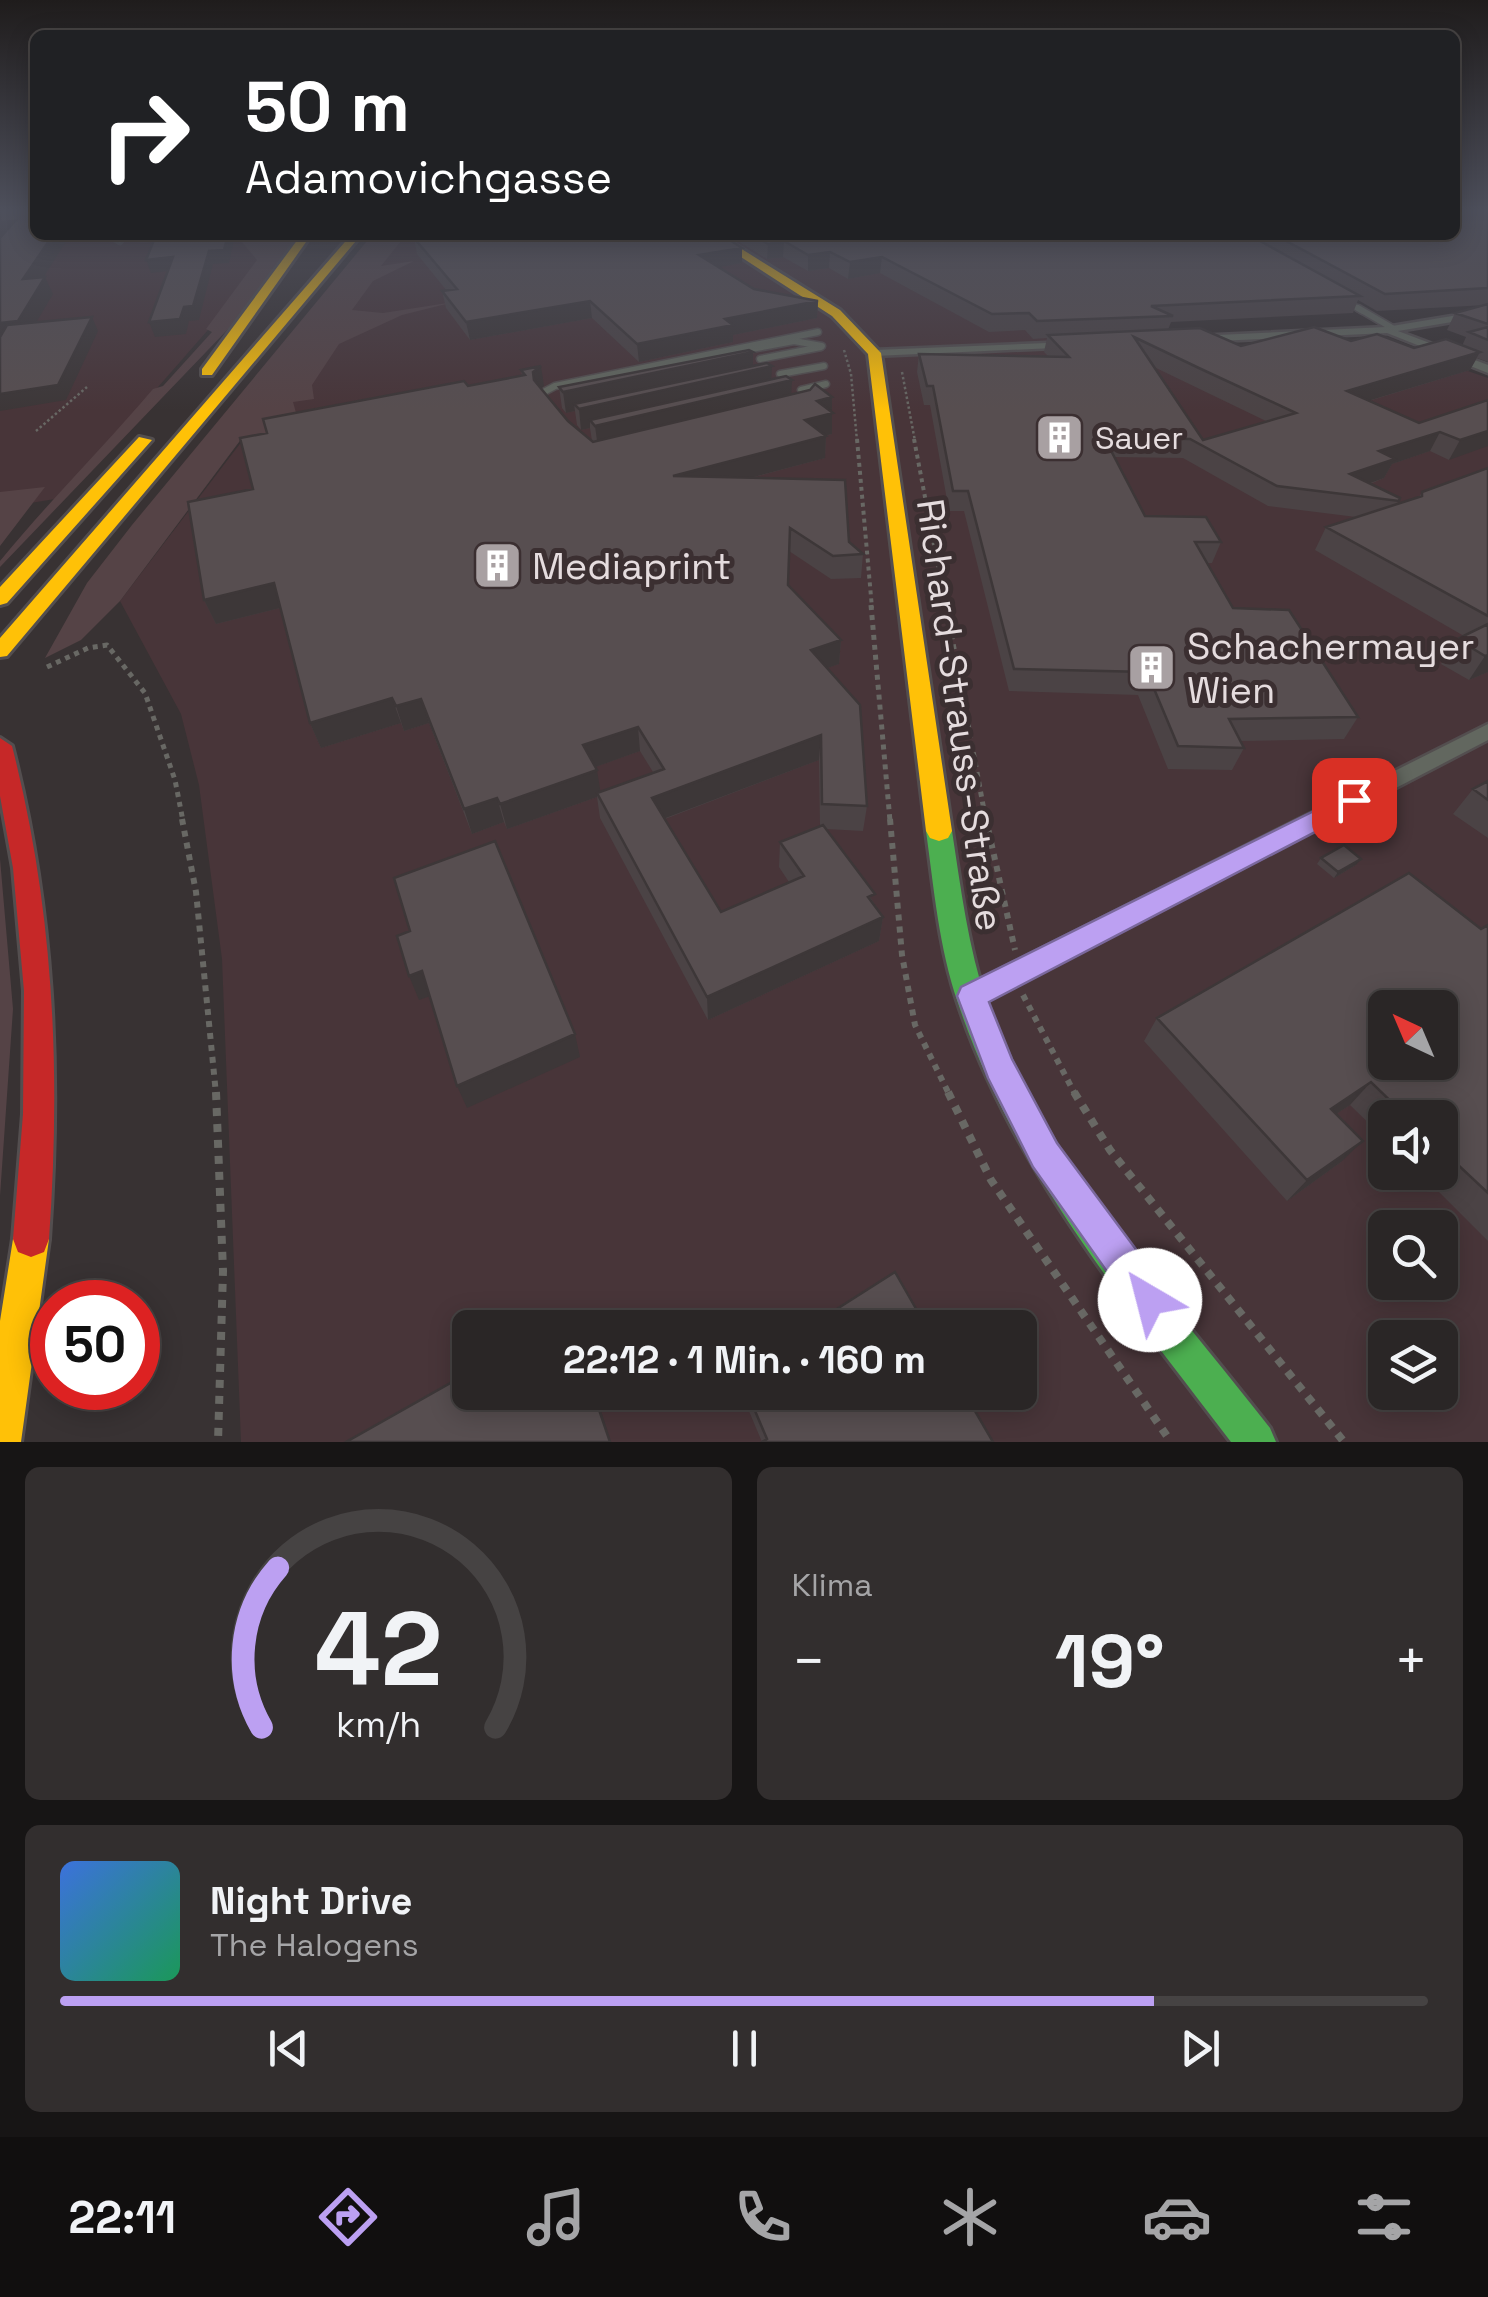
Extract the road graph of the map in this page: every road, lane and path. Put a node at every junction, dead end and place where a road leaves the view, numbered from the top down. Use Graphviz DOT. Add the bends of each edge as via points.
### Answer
graph roads {
  1 [pos="276,275"];
  2 [pos="296,275"];
  3 [pos="322,275"];
  4 [pos="776,275"];
  5 [pos="1344,300"];
  6 [pos="1488,313"];
  7 [pos="1390,330"];
  8 [pos="818,332"];
  9 [pos="1184,339"];
  10 [pos="1089,344"];
  11 [pos="885,352"];
  12 [pos="760,360"];
  13 [pos="749,362"];
  14 [pos="824,366"];
  15 [pos="762,369"];
  16 [pos="1488,369"];
  17 [pos="770,376"];
  18 [pos="826,384"];
  19 [pos="87,388"];
  20 [pos="788,390"];
  21 [pos="801,390"];
  22 [pos="588,391"];
  23 [pos="562,401"];
  24 [pos="806,402"];
  25 [pos="548,404"];
  26 [pos="556,415"];
  27 [pos="155,429"];
  28 [pos="36,431"];
  29 [pos="0,599"];
  30 [pos="0,652"];
  31 [pos="47,667"];
  32 [pos="1488,731"];
  33 [pos="0,746"];
  34 [pos="1020,972"];
  35 [pos="972,996"];
  36 [pos="1,1442"];
  37 [pos="218,1442"];
  38 [pos="1256,1442"];
  39 [pos="1344,1442"];
  1 -- 2 [label="main road" via="200,379"];
  3 -- 30 [label="main road"];
  4 -- 11 [label="main road"];
  5 -- 7 [label="lane"];
  6 -- 7 [label="street"];
  7 -- 9 [label="street"];
  7 -- 16 [label="street"];
  8 -- 25 [label="lane" via="555,386 542,393"];
  10 -- 11 [label="street"];
  11 -- 34 [label="path"];
  11 -- 35 [label="main road, Richard-Strauss-Straße" via="953,931"];
  12 -- 22 [label="lane" via="822,346 787,342 602,380 586,385"];
  13 -- 15 [label="lane"];
  14 -- 17 [label="lane"];
  18 -- 21 [label="lane"];
  19 -- 28 [label="path"];
  20 -- 24 [label="lane"];
  23 -- 25 [label="lane"];
  25 -- 26 [label="lane"];
  27 -- 29 [label="main road"];
  31 -- 37 [label="path" via="107,645 125,655 162,738 190,833 219,1166"];
  32 -- 34 [label="street"];
  33 -- 36 [label="main road" via="35,903 42,988 36,1168"];
  34 -- 35 [label="street"];
  34 -- 39 [label="path" via="1024,995 1067,1081 1110,1150"];
  35 -- 38 [label="main road, Richard-Strauss-Straße" via="999,1067 1045,1155"];
}
